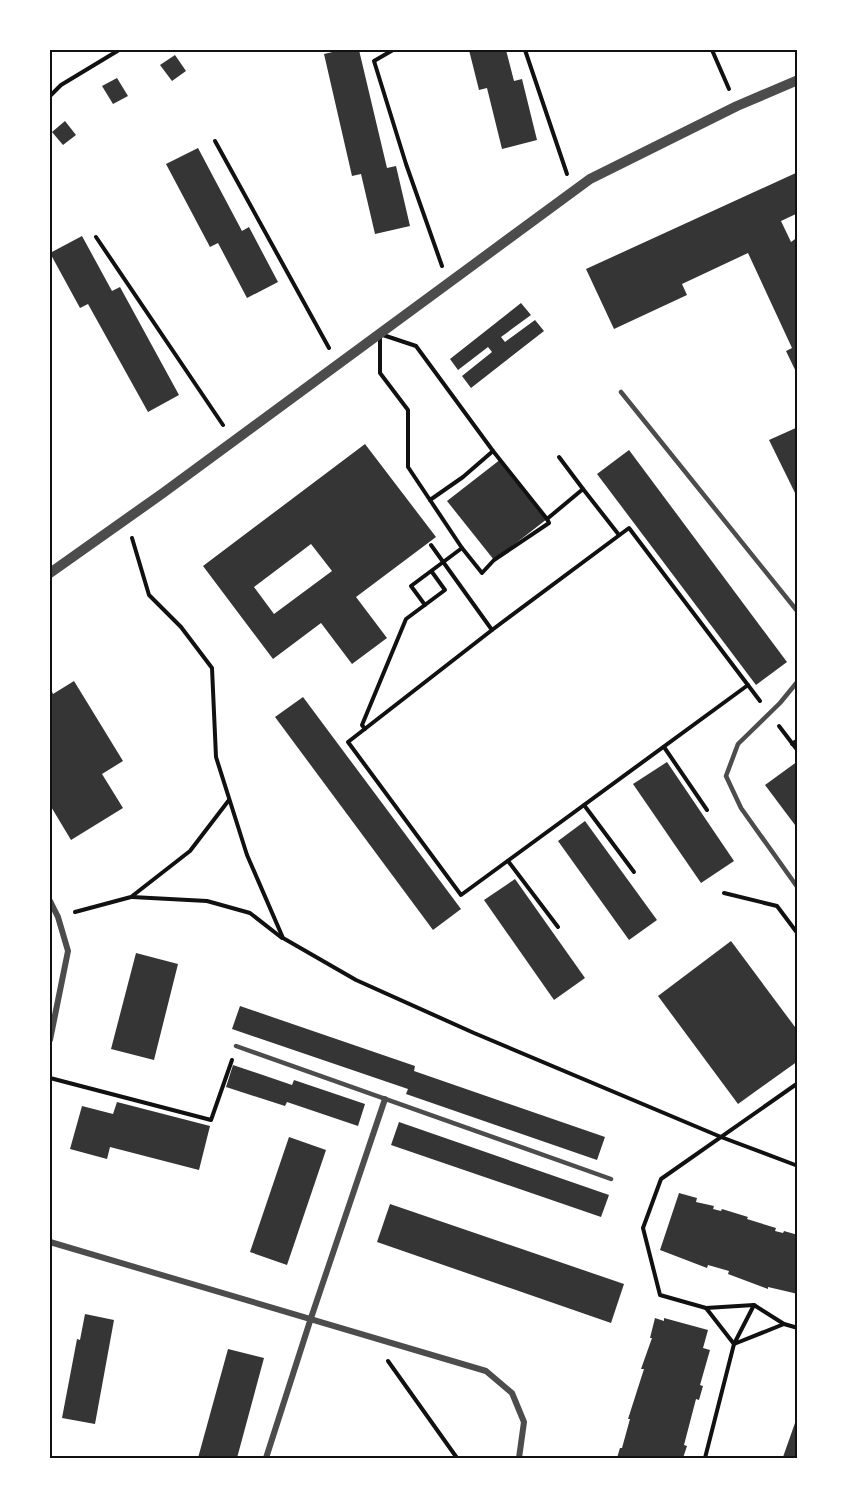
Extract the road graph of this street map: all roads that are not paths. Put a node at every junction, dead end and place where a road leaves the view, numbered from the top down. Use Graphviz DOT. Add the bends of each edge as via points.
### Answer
graph roads {
  1 [pos="798,80"];
  2 [pos="621,392"];
  3 [pos="50,573"];
  4 [pos="798,612"];
  5 [pos="798,681"];
  6 [pos="798,888"];
  7 [pos="50,901"];
  8 [pos="50,1040"];
  9 [pos="236,1046"];
  10 [pos="385,1099"];
  11 [pos="610,1179"];
  12 [pos="50,1242"];
  13 [pos="311,1318"];
  14 [pos="266,1458"];
  15 [pos="519,1458"];
  1 -- 3 [label="street" via="590,179"];
  2 -- 4 [label="lane"];
  5 -- 6 [label="lane" via="738,744 726,776 741,808"];
  7 -- 8 [label="street" via="68,951"];
  9 -- 10 [label="lane"];
  10 -- 11 [label="lane"];
  10 -- 13 [label="street"];
  12 -- 13 [label="street"];
  13 -- 14 [label="street"];
  13 -- 15 [label="street" via="486,1371 512,1393 524,1422"];
}
